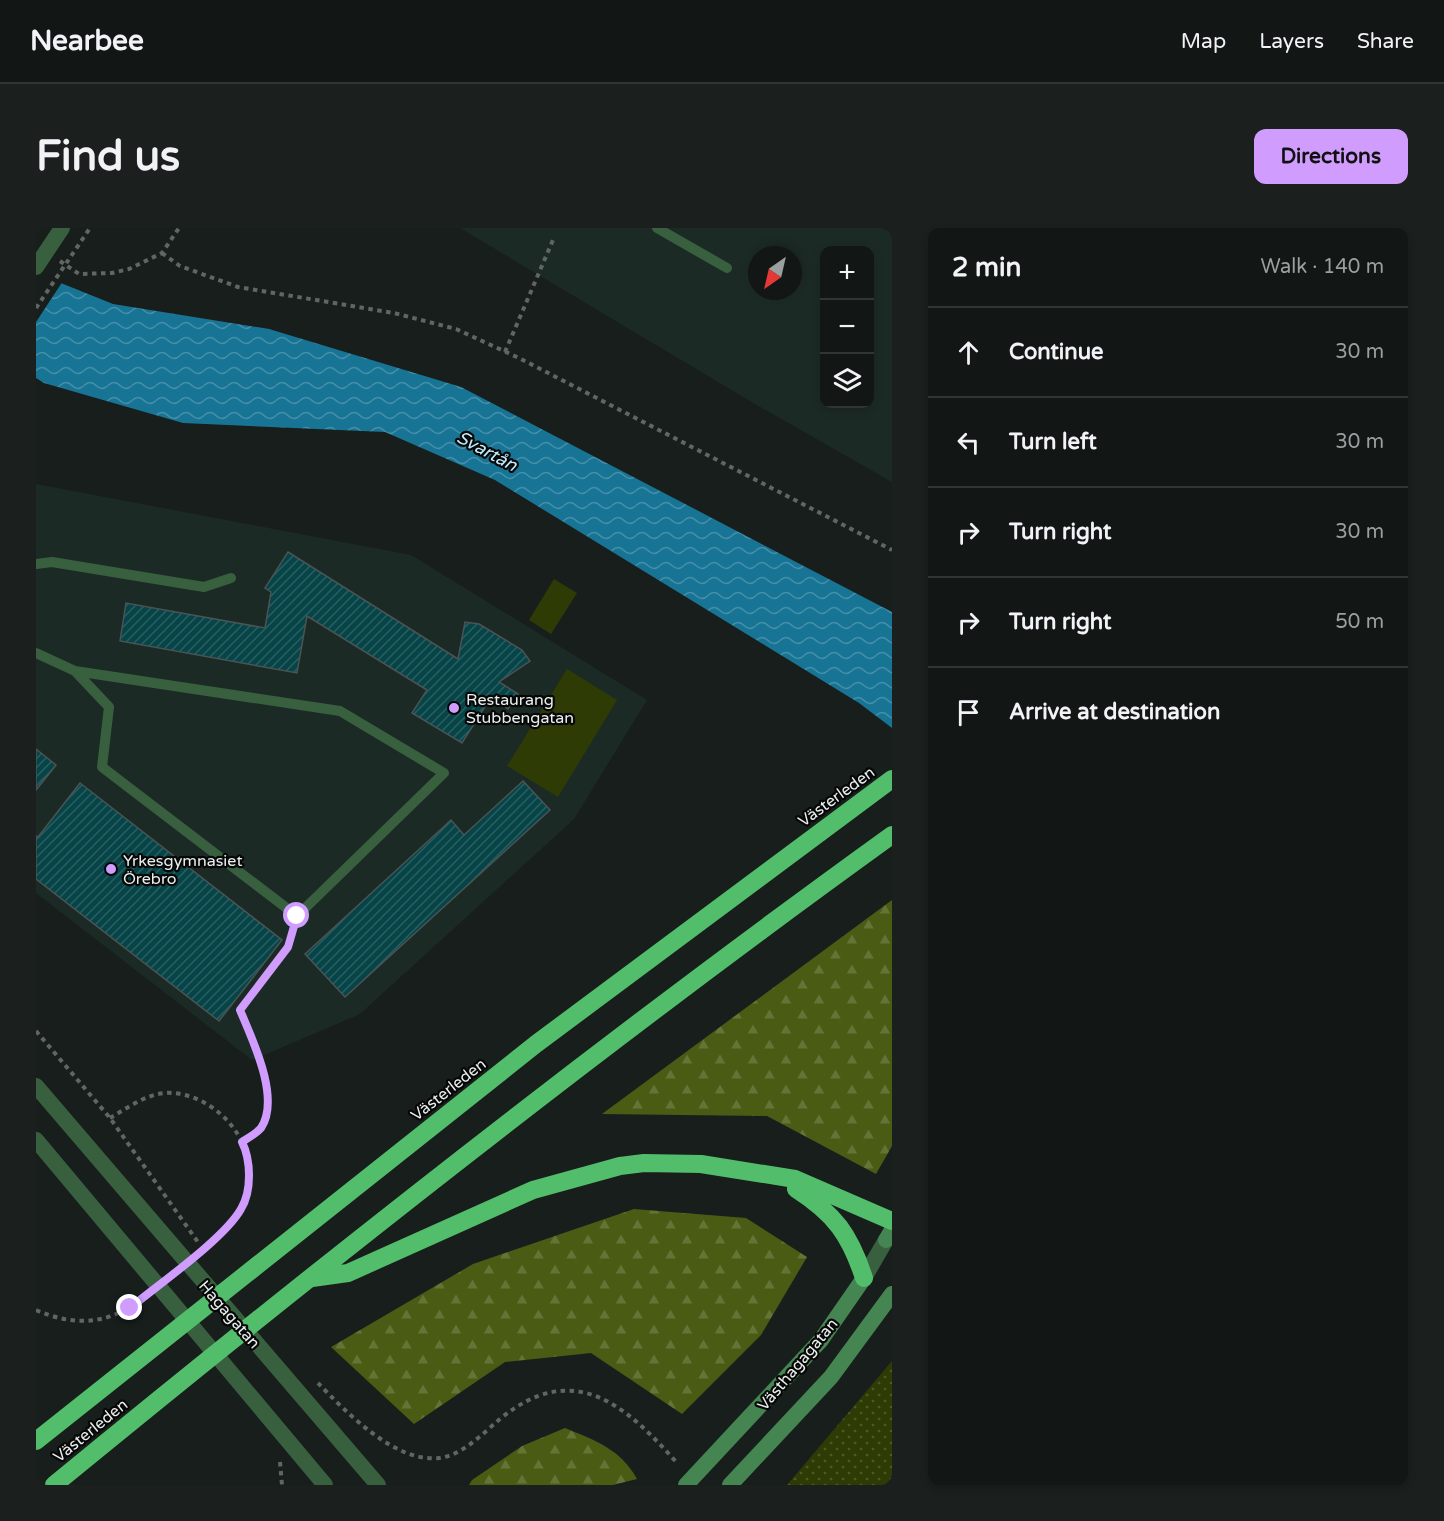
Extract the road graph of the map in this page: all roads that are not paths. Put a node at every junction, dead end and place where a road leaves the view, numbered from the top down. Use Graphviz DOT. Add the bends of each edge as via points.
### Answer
graph roads {
  1 [pos="657,228"];
  2 [pos="56,242"];
  3 [pos="36,267"];
  4 [pos="727,268"];
  5 [pos="36,564"];
  6 [pos="231,578"];
  7 [pos="36,653"];
  8 [pos="75,671"];
  9 [pos="892,779"];
  10 [pos="892,835"];
  11 [pos="36,1086"];
  12 [pos="36,1140"];
  13 [pos="777,1177"];
  14 [pos="892,1221"];
  15 [pos="889,1235"];
  16 [pos="310,1278"];
  17 [pos="864,1278"];
  18 [pos="892,1294"];
  19 [pos="36,1441"];
  20 [pos="54,1485"];
  21 [pos="325,1485"];
  22 [pos="378,1485"];
  23 [pos="686,1485"];
  24 [pos="730,1485"];
  1 -- 4 [label="lane"];
  2 -- 3 [label="street"];
  5 -- 6 [label="lane" via="52,562 204,587"];
  7 -- 8 [label="lane"];
  8 -- 8 [label="lane" via="340,711 444,772 297,916 102,767 109,707"];
  9 -- 19 [label="highway, Västerleden" via="536,1044"];
  10 -- 16 [label="highway, Västerleden" via="667,1001"];
  11 -- 22 [label="street, Hagagatan"];
  12 -- 21 [label="street"];
  13 -- 14 [label="highway" via="795,1179"];
  13 -- 16 [label="highway" via="701,1164 620,1166 533,1190 348,1273"];
  13 -- 17 [label="highway" via="834,1217 855,1248"];
  15 -- 17 [label="street, Västhagagatan"];
  16 -- 20 [label="highway, Västerleden"];
  17 -- 23 [label="main road, Västhagagatan" via="821,1340"];
  18 -- 24 [label="main road, Västhagagatan" via="831,1377"];
}
